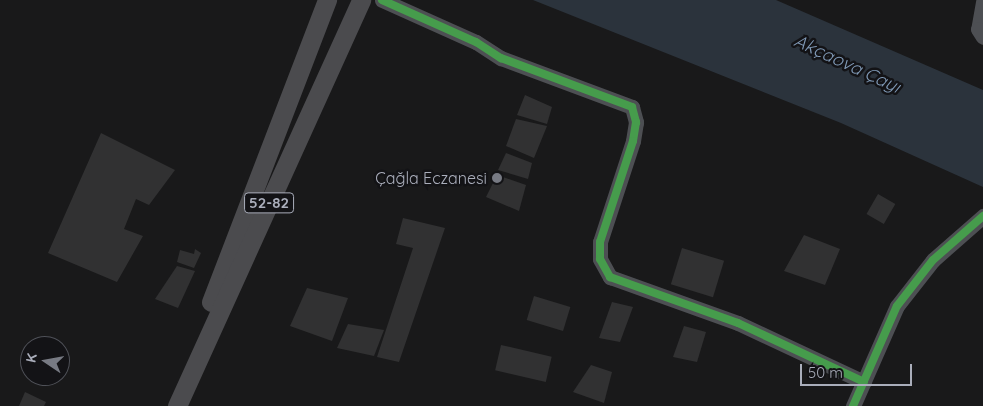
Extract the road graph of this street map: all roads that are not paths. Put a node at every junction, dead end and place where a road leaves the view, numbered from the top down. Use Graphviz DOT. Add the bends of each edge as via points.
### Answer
graph roads {
  1 [pos="327,0"];
  2 [pos="361,0"];
  3 [pos="382,0"];
  4 [pos="983,2"];
  5 [pos="983,37"];
  6 [pos="983,216"];
  7 [pos="864,382"];
  8 [pos="171,406"];
  9 [pos="177,406"];
  10 [pos="853,406"];
  1 -- 8 [label="main road"];
  2 -- 9 [label="main road, 52-82"];
  3 -- 7 [label="street" via="468,38 501,58 632,107 636,122 633,141 600,242 600,259 610,277 738,323"];
  4 -- 5 [label="street" via="978,29"];
  6 -- 7 [label="street" via="933,260 897,306"];
  7 -- 10 [label="street"];
}
